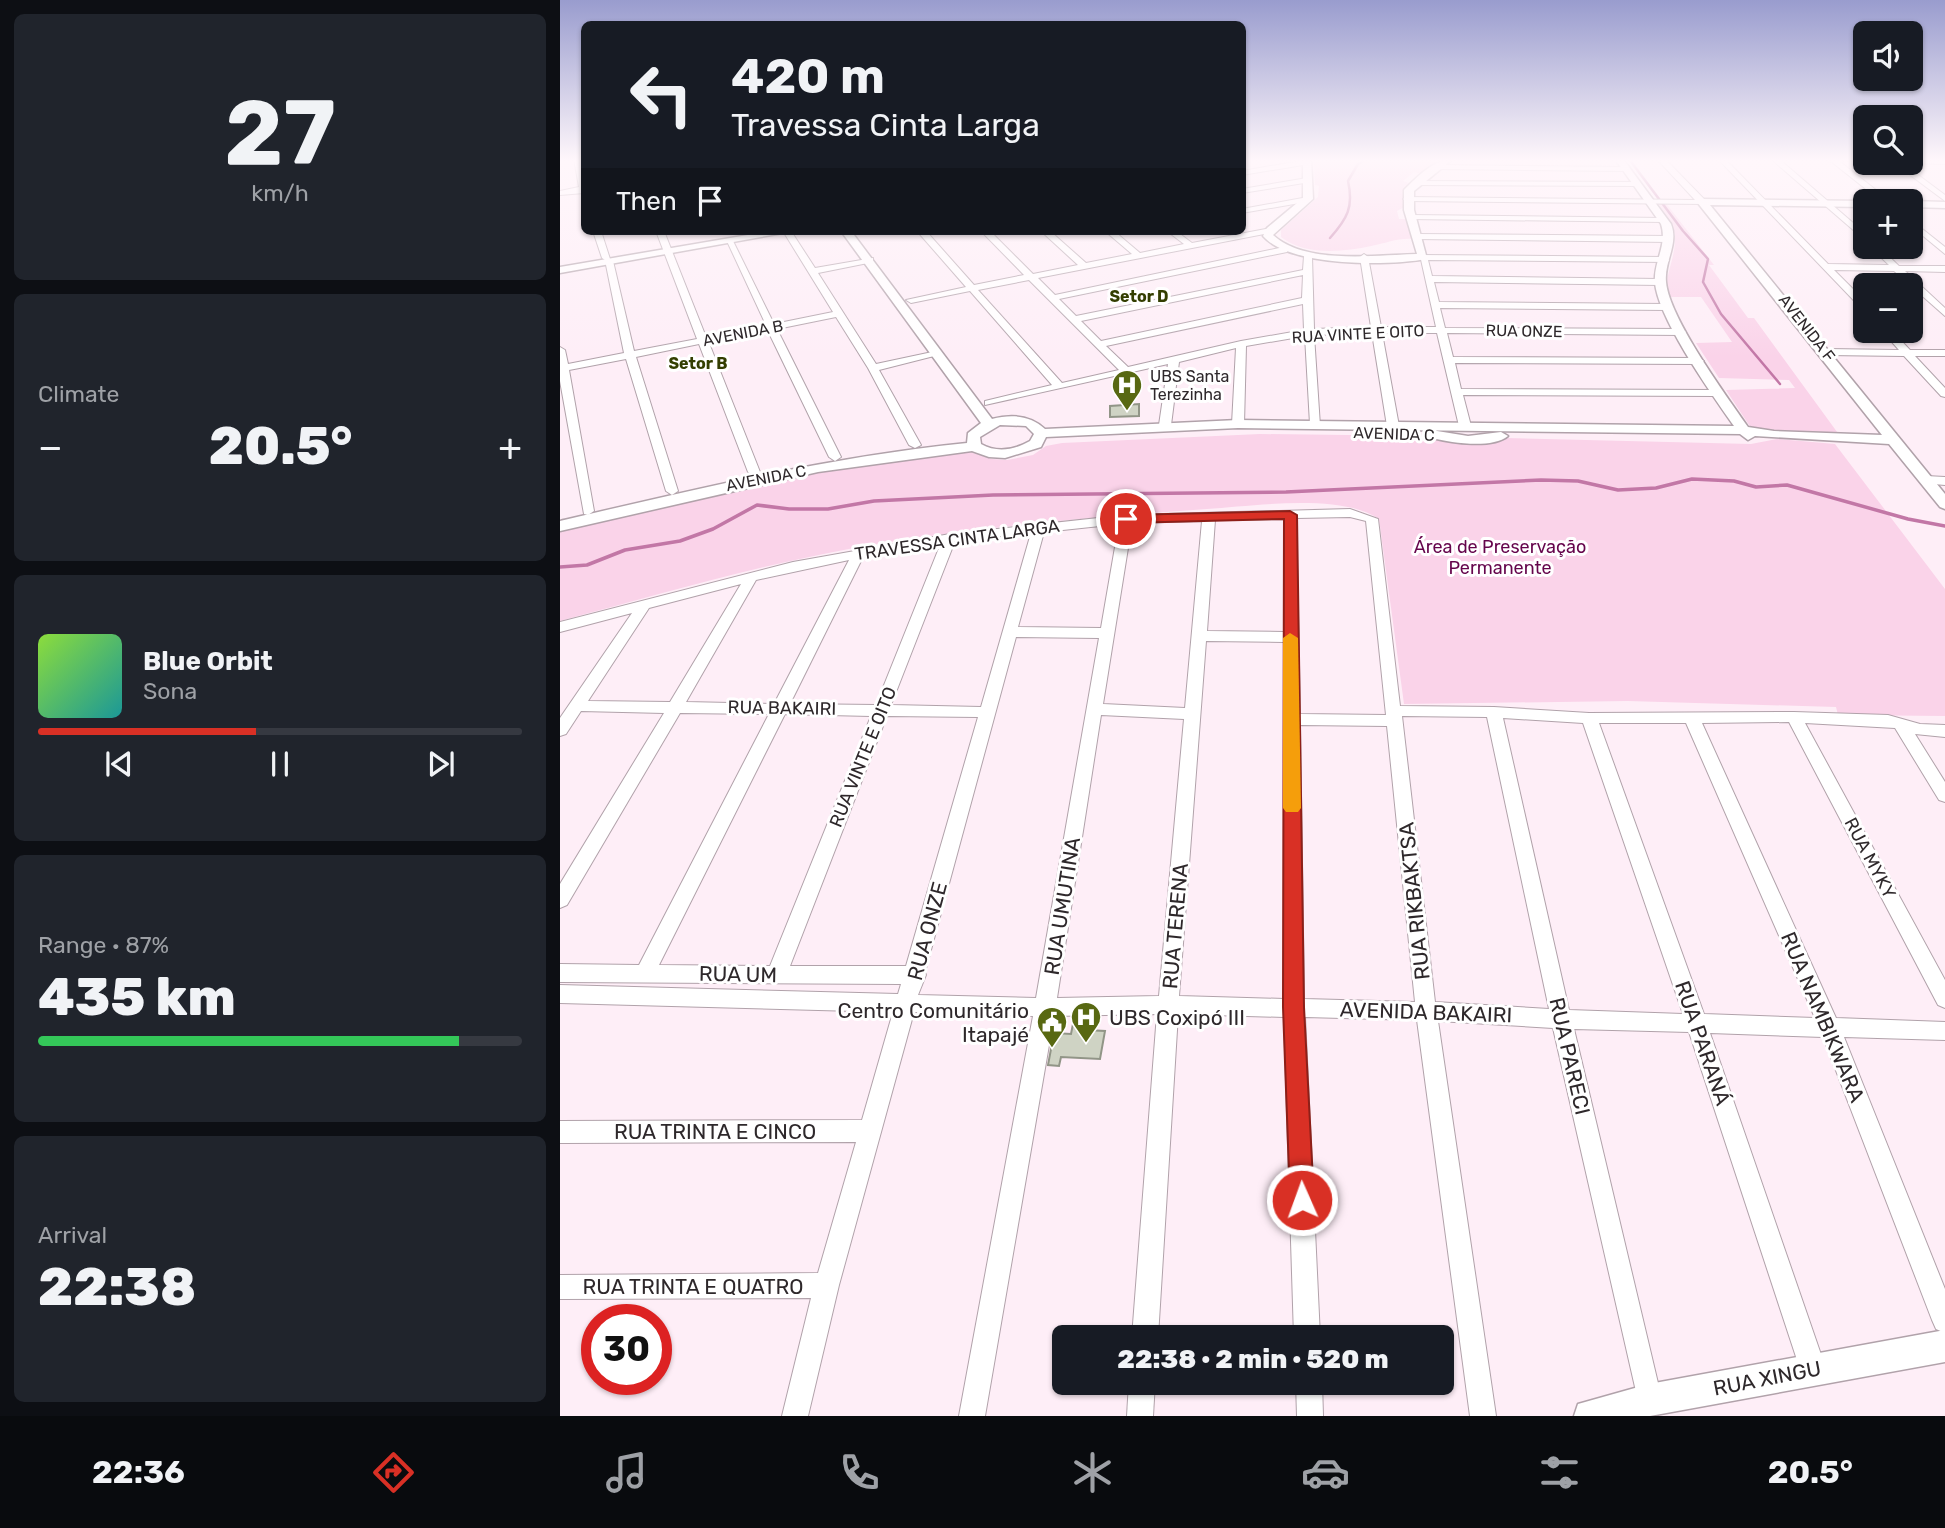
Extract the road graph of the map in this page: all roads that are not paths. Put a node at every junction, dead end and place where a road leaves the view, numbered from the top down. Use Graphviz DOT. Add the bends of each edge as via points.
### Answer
graph roads {
  1 [pos="1278,225"];
  2 [pos="1414,225"];
  3 [pos="1665,225"];
  4 [pos="1721,225"];
  5 [pos="1788,225"];
  6 [pos="1923,232"];
  7 [pos="1246,233"];
  8 [pos="1269,233"];
  9 [pos="598,235"];
  10 [pos="662,235"];
  11 [pos="747,235"];
  12 [pos="790,235"];
  13 [pos="849,235"];
  14 [pos="862,235"];
  15 [pos="924,235"];
  16 [pos="989,235"];
  17 [pos="1049,235"];
  18 [pos="1114,235"];
  19 [pos="1176,235"];
  20 [pos="1228,235"];
  21 [pos="726,237"];
  22 [pos="1418,238"];
  23 [pos="1669,239"];
  24 [pos="1190,245"];
  25 [pos="668,250"];
  26 [pos="1284,250"];
  27 [pos="1945,251"];
  28 [pos="1139,256"];
  29 [pos="1308,256"];
  30 [pos="1364,257"];
  31 [pos="1384,257"];
  32 [pos="1423,257"];
  33 [pos="1887,259"];
  34 [pos="607,260"];
  35 [pos="870,260"];
  36 [pos="1665,260"];
  37 [pos="1084,266"];
  38 [pos="560,267"];
  39 [pos="1827,267"];
  40 [pos="1897,269"];
  41 [pos="1945,269"];
  42 [pos="812,271"];
  43 [pos="1307,272"];
  44 [pos="1028,277"];
  45 [pos="1428,279"];
  46 [pos="1660,282"];
  47 [pos="969,288"];
  48 [pos="1853,294"];
  49 [pos="1053,298"];
  50 [pos="911,300"];
  51 [pos="1307,300"];
  52 [pos="1435,305"];
  53 [pos="1666,307"];
  54 [pos="1945,313"];
  55 [pos="839,314"];
  56 [pos="1075,319"];
  57 [pos="773,328"];
  58 [pos="1374,330"];
  59 [pos="1441,330"];
  60 [pos="1310,332"];
  61 [pos="1681,332"];
  62 [pos="701,342"];
  63 [pos="1899,343"];
  64 [pos="1101,344"];
  65 [pos="1241,344"];
  66 [pos="560,350"];
  67 [pos="1826,352"];
  68 [pos="1908,352"];
  69 [pos="1945,352"];
  70 [pos="937,354"];
  71 [pos="630,355"];
  72 [pos="1174,359"];
  73 [pos="1447,360"];
  74 [pos="1699,361"];
  75 [pos="563,368"];
  76 [pos="873,368"];
  77 [pos="1125,370"];
  78 [pos="1059,386"];
  79 [pos="1456,392"];
  80 [pos="1718,393"];
  81 [pos="1945,394"];
  82 [pos="989,403"];
  83 [pos="996,422"];
  84 [pos="1238,424"];
  85 [pos="1316,424"];
  86 [pos="1165,425"];
  87 [pos="1393,426"];
  88 [pos="1466,431"];
  89 [pos="574,433"];
  90 [pos="1747,435"];
  91 [pos="560,436"];
  92 [pos="1039,437"];
  93 [pos="1892,440"];
  94 [pos="974,441"];
  95 [pos="915,445"];
  96 [pos="835,457"];
  97 [pos="754,471"];
  98 [pos="1926,481"];
  99 [pos="1945,481"];
  100 [pos="672,491"];
  101 [pos="1945,504"];
  102 [pos="588,511"];
  103 [pos="1290,515"];
  104 [pos="1363,515"];
  105 [pos="1209,516"];
  106 [pos="560,517"];
  107 [pos="1126,519"];
  108 [pos="560,526"];
  109 [pos="1040,527"];
  110 [pos="950,538"];
  111 [pos="859,553"];
  112 [pos="751,576"];
  113 [pos="644,605"];
  114 [pos="560,627"];
  115 [pos="1012,632"];
  116 [pos="1106,633"];
  117 [pos="1200,636"];
  118 [pos="1290,637"];
  119 [pos="578,706"];
  120 [pos="677,706"];
  121 [pos="779,708"];
  122 [pos="1095,709"];
  123 [pos="883,711"];
  124 [pos="986,712"];
  125 [pos="1494,712"];
  126 [pos="1193,714"];
  127 [pos="1393,716"];
  128 [pos="1794,717"];
  129 [pos="1589,718"];
  130 [pos="1692,718"];
  131 [pos="1291,719"];
  132 [pos="1900,724"];
  133 [pos="560,730"];
  134 [pos="1945,732"];
  135 [pos="1945,796"];
  136 [pos="560,900"];
  137 [pos="645,972"];
  138 [pos="560,973"];
  139 [pos="776,975"];
  140 [pos="916,975"];
  141 [pos="560,994"];
  142 [pos="1945,999"];
  143 [pos="908,1003"];
  144 [pos="1168,1005"];
  145 [pos="1045,1007"];
  146 [pos="1294,1007"];
  147 [pos="1426,1011"];
  148 [pos="1561,1019"];
  149 [pos="1696,1022"];
  150 [pos="1829,1026"];
  151 [pos="1945,1031"];
  152 [pos="870,1130"];
  153 [pos="560,1132"];
  154 [pos="827,1285"];
  155 [pos="560,1287"];
  156 [pos="1945,1320"];
  157 [pos="1146,1325"];
  158 [pos="1307,1325"];
  159 [pos="1945,1346"];
  160 [pos="1813,1369"];
  161 [pos="1141,1395"];
  162 [pos="1309,1395"];
  163 [pos="1649,1400"];
  164 [pos="795,1416"];
  165 [pos="972,1416"];
  166 [pos="1140,1416"];
  167 [pos="1310,1416"];
  168 [pos="1483,1416"];
  169 [pos="1590,1416"];
  1 -- 8 [label="street"];
  2 -- 22 [label="street"];
  3 -- 23 [label="street"];
  4 -- 67 [label="street, AVENIDA F"];
  5 -- 39 [label="street"];
  6 -- 27 [label="street"];
  7 -- 8 [label="street"];
  8 -- 26 [label="street"];
  9 -- 34 [label="street"];
  10 -- 25 [label="street"];
  11 -- 21 [label="street"];
  12 -- 42 [label="street"];
  13 -- 35 [label="street"];
  14 -- 50 [label="street"];
  15 -- 47 [label="street"];
  16 -- 44 [label="street"];
  17 -- 37 [label="street"];
  18 -- 28 [label="street"];
  19 -- 24 [label="street"];
  20 -- 24 [label="street"];
  21 -- 25 [label="street"];
  21 -- 57 [label="street"];
  22 -- 23 [label="street"];
  22 -- 31 [label="street"];
  22 -- 32 [label="street"];
  23 -- 36 [label="street"];
  24 -- 28 [label="street"];
  25 -- 34 [label="street"];
  25 -- 62 [label="street"];
  26 -- 29 [label="street"];
  26 -- 49 [label="street"];
  28 -- 37 [label="street"];
  29 -- 30 [label="street"];
  29 -- 43 [label="street"];
  30 -- 31 [label="street"];
  30 -- 58 [label="street"];
  31 -- 32 [label="street"];
  32 -- 36 [label="street"];
  32 -- 45 [label="street"];
  33 -- 40 [label="street"];
  34 -- 38 [label="street"];
  34 -- 71 [label="street"];
  35 -- 42 [label="street"];
  35 -- 70 [label="street"];
  36 -- 46 [label="street"];
  37 -- 44 [label="street"];
  39 -- 40 [label="street"];
  39 -- 48 [label="street"];
  40 -- 41 [label="street"];
  40 -- 54 [label="street"];
  42 -- 55 [label="street"];
  43 -- 51 [label="street"];
  43 -- 56 [label="street"];
  44 -- 47 [label="street"];
  44 -- 49 [label="street"];
  45 -- 46 [label="street"];
  45 -- 52 [label="street"];
  46 -- 53 [label="street"];
  47 -- 50 [label="street"];
  47 -- 78 [label="street"];
  49 -- 56 [label="street"];
  50 -- 82 [label="street"];
  51 -- 60 [label="street"];
  51 -- 64 [label="street"];
  52 -- 53 [label="street"];
  52 -- 59 [label="street"];
  53 -- 61 [label="street"];
  55 -- 57 [label="street, AVENIDA B"];
  55 -- 76 [label="street"];
  56 -- 64 [label="street"];
  57 -- 62 [label="street, AVENIDA B"];
  57 -- 96 [label="street"];
  58 -- 59 [label="street, RUA VINTE E OITO"];
  58 -- 60 [label="street, RUA VINTE E OITO"];
  58 -- 87 [label="street"];
  59 -- 61 [label="street, RUA ONZE"];
  59 -- 73 [label="street"];
  60 -- 65 [label="street, RUA VINTE E OITO"];
  60 -- 85 [label="street"];
  61 -- 74 [label="street"];
  62 -- 71 [label="street, AVENIDA B"];
  62 -- 97 [label="street"];
  63 -- 68 [label="street"];
  64 -- 77 [label="street"];
  65 -- 72 [label="street, RUA VINTE E OITO"];
  65 -- 84 [label="street"];
  66 -- 75 [label="street"];
  67 -- 68 [label="street"];
  67 -- 93 [label="street, AVENIDA F"];
  68 -- 69 [label="street"];
  68 -- 81 [label="street"];
  70 -- 76 [label="street"];
  70 -- 83 [label="street"];
  71 -- 75 [label="street, AVENIDA B"];
  71 -- 100 [label="street"];
  72 -- 77 [label="street, RUA VINTE E OITO"];
  72 -- 86 [label="street"];
  73 -- 74 [label="street"];
  73 -- 79 [label="street"];
  74 -- 80 [label="street"];
  75 -- 89 [label="street"];
  76 -- 95 [label="street"];
  77 -- 78 [label="street, RUA VINTE E OITO"];
  78 -- 82 [label="street, RUA VINTE E OITO"];
  79 -- 80 [label="street"];
  79 -- 88 [label="street"];
  80 -- 90 [label="street"];
  82 -- 83 [label="street"];
  83 -- 92 [label="street, AVENIDA C" via="1031,423"];
  83 -- 94 [label="street, AVENIDA C"];
  84 -- 85 [label="street, AVENIDA C"];
  84 -- 86 [label="street, AVENIDA C"];
  85 -- 87 [label="street, AVENIDA C"];
  86 -- 92 [label="street, AVENIDA C"];
  87 -- 88 [label="street, AVENIDA C"];
  88 -- 90 [label="street, AVENIDA C"];
  88 -- 92 [label="street, AVENIDA C"];
  89 -- 91 [label="street"];
  89 -- 102 [label="street"];
  90 -- 93 [label="street, AVENIDA C"];
  92 -- 94 [label="street, AVENIDA C" via="1029,448 1009,454 988,453"];
  93 -- 98 [label="street, AVENIDA F"];
  94 -- 95 [label="street, AVENIDA C"];
  94 -- 108 [label="street, AVENIDA C" via="772,476"];
  95 -- 96 [label="street, AVENIDA C"];
  96 -- 97 [label="street, AVENIDA C"];
  97 -- 100 [label="street, AVENIDA C"];
  98 -- 99 [label="street"];
  98 -- 101 [label="street, AVENIDA F"];
  100 -- 102 [label="street, AVENIDA C"];
  102 -- 106 [label="street, AVENIDA C"];
  103 -- 104 [label="street, TRAVESSA CINTA LARGA"];
  103 -- 105 [label="street, TRAVESSA CINTA LARGA"];
  103 -- 118 [label="street"];
  104 -- 127 [label="street, RUA RIKBAKTSA" via="1372,519 1374,527"];
  105 -- 107 [label="street, TRAVESSA CINTA LARGA"];
  105 -- 117 [label="street, RUA TERENA"];
  107 -- 109 [label="street, TRAVESSA CINTA LARGA"];
  107 -- 116 [label="street, RUA UMUTINA"];
  109 -- 110 [label="street, TRAVESSA CINTA LARGA"];
  109 -- 115 [label="street, RUA ONZE"];
  110 -- 111 [label="street, TRAVESSA CINTA LARGA"];
  110 -- 123 [label="street, RUA VINTE E OITO"];
  111 -- 112 [label="street, TRAVESSA CINTA LARGA"];
  111 -- 121 [label="street"];
  112 -- 113 [label="street, TRAVESSA CINTA LARGA"];
  112 -- 120 [label="street"];
  113 -- 114 [label="street, TRAVESSA CINTA LARGA"];
  113 -- 119 [label="street"];
  115 -- 116 [label="street"];
  115 -- 124 [label="street, RUA ONZE"];
  116 -- 122 [label="street, RUA UMUTINA"];
  117 -- 118 [label="street"];
  117 -- 126 [label="street, RUA TERENA"];
  118 -- 131 [label="street"];
  119 -- 120 [label="street, RUA BAKAIRI"];
  119 -- 133 [label="street"];
  120 -- 121 [label="street, RUA BAKAIRI"];
  120 -- 136 [label="street"];
  121 -- 123 [label="street, RUA BAKAIRI"];
  121 -- 137 [label="street"];
  122 -- 126 [label="street"];
  122 -- 145 [label="street, RUA UMUTINA"];
  123 -- 124 [label="street, RUA BAKAIRI"];
  123 -- 139 [label="street, RUA VINTE E OITO"];
  124 -- 140 [label="street, RUA ONZE"];
  125 -- 127 [label="street"];
  125 -- 129 [label="street"];
  125 -- 148 [label="street, RUA PARECI"];
  126 -- 144 [label="street, RUA TERENA"];
  127 -- 131 [label="street"];
  127 -- 147 [label="street, RUA RIKBAKTSA"];
  128 -- 130 [label="street"];
  128 -- 132 [label="street"];
  128 -- 142 [label="street, RUA MYKY"];
  129 -- 130 [label="street"];
  129 -- 149 [label="street, RUA PARANÁ"];
  130 -- 150 [label="street, RUA NAMBIKWARA"];
  131 -- 146 [label="street"];
  132 -- 134 [label="street"];
  132 -- 135 [label="street"];
  137 -- 138 [label="street, RUA UM"];
  137 -- 139 [label="street, RUA UM"];
  139 -- 140 [label="street, RUA UM"];
  140 -- 143 [label="street, RUA ONZE"];
  141 -- 143 [label="street, RUA UM"];
  143 -- 145 [label="street, AVENIDA BAKAIRI"];
  143 -- 152 [label="street, RUA ONZE"];
  144 -- 145 [label="street, AVENIDA BAKAIRI"];
  144 -- 146 [label="street, AVENIDA BAKAIRI"];
  144 -- 157 [label="street, RUA TERENA"];
  145 -- 165 [label="street, RUA UMUTINA"];
  146 -- 147 [label="street, AVENIDA BAKAIRI"];
  146 -- 158 [label="street"];
  147 -- 148 [label="street, AVENIDA BAKAIRI"];
  147 -- 168 [label="street, RUA RIKBAKTSA"];
  148 -- 149 [label="street, AVENIDA BAKAIRI"];
  148 -- 163 [label="street, RUA PARECI"];
  149 -- 150 [label="street, AVENIDA BAKAIRI"];
  149 -- 160 [label="street, RUA PARANÁ"];
  150 -- 151 [label="street, AVENIDA BAKAIRI"];
  150 -- 156 [label="street, RUA NAMBIKWARA"];
  152 -- 153 [label="street, RUA TRINTA E CINCO"];
  152 -- 154 [label="street, RUA ONZE"];
  154 -- 155 [label="street, RUA TRINTA E QUATRO"];
  154 -- 164 [label="street, RUA ONZE"];
  159 -- 160 [label="street, RUA XINGU"];
  160 -- 163 [label="street, RUA XINGU"];
  161 -- 166 [label="street"];
  162 -- 167 [label="street"];
  163 -- 169 [label="street, RUA XINGU"];
}
